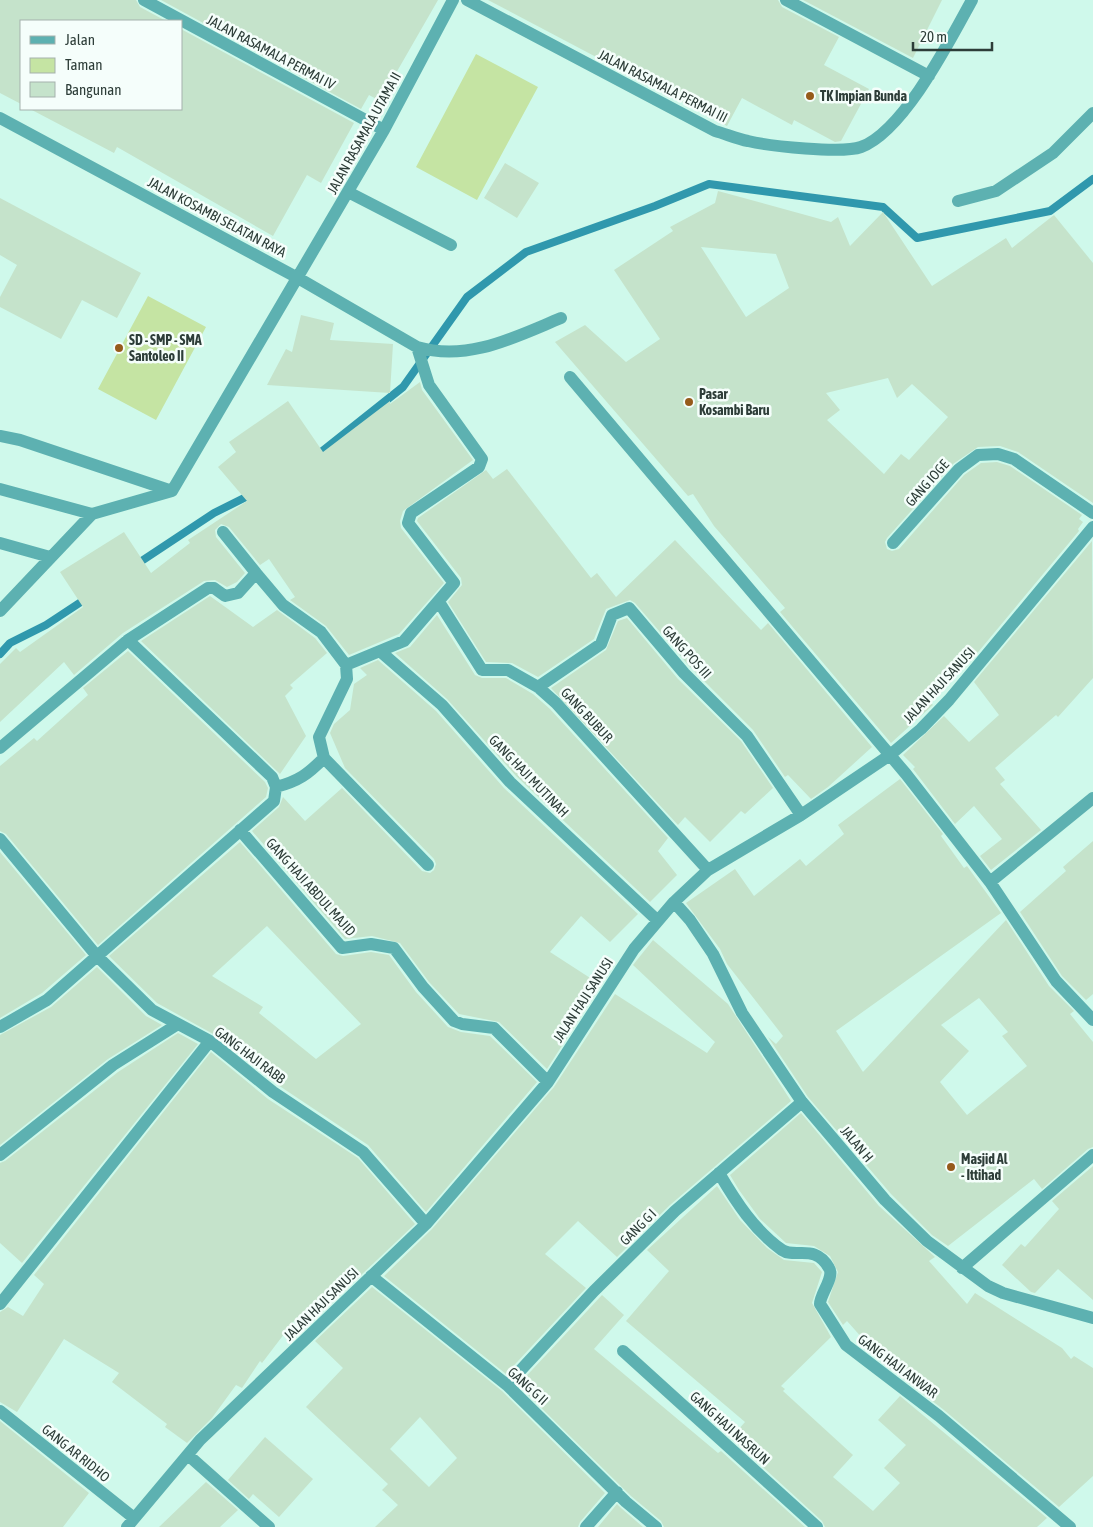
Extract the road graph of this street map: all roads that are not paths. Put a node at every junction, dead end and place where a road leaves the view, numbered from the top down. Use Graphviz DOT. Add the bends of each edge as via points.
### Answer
graph roads {
  1 [pos="144,0"];
  2 [pos="453,0"];
  3 [pos="467,0"];
  4 [pos="786,0"];
  5 [pos="972,0"];
  6 [pos="181,20"];
  7 [pos="182,21"];
  8 [pos="930,76"];
  9 [pos="1093,113"];
  10 [pos="0,118"];
  11 [pos="384,130"];
  12 [pos="348,192"];
  13 [pos="958,201"];
  14 [pos="451,245"];
  15 [pos="298,278"];
  16 [pos="561,318"];
  17 [pos="417,347"];
  18 [pos="570,377"];
  19 [pos="0,436"];
  20 [pos="0,489"];
  21 [pos="172,491"];
  22 [pos="92,514"];
  23 [pos="1093,514"];
  24 [pos="1093,527"];
  25 [pos="222,532"];
  26 [pos="0,543"];
  27 [pos="893,543"];
  28 [pos="50,557"];
  29 [pos="256,573"];
  30 [pos="439,602"];
  31 [pos="0,611"];
  32 [pos="128,640"];
  33 [pos="381,652"];
  34 [pos="346,665"];
  35 [pos="538,687"];
  36 [pos="0,748"];
  37 [pos="890,755"];
  38 [pos="324,758"];
  39 [pos="276,787"];
  40 [pos="1093,798"];
  41 [pos="801,815"];
  42 [pos="240,830"];
  43 [pos="0,839"];
  44 [pos="428,865"];
  45 [pos="708,870"];
  46 [pos="990,882"];
  47 [pos="674,902"];
  48 [pos="657,920"];
  49 [pos="96,955"];
  50 [pos="1090,1013"];
  51 [pos="178,1024"];
  52 [pos="0,1027"];
  53 [pos="210,1041"];
  54 [pos="548,1082"];
  55 [pos="802,1102"];
  56 [pos="0,1155"];
  57 [pos="1093,1155"];
  58 [pos="719,1173"];
  59 [pos="426,1224"];
  60 [pos="962,1268"];
  61 [pos="371,1276"];
  62 [pos="0,1304"];
  63 [pos="1093,1318"];
  64 [pos="623,1351"];
  65 [pos="507,1385"];
  66 [pos="0,1411"];
  67 [pos="188,1455"];
  68 [pos="617,1492"];
  69 [pos="131,1523"];
  70 [pos="269,1527"];
  71 [pos="586,1527"];
  72 [pos="656,1527"];
  73 [pos="816,1527"];
  74 [pos="1070,1527"];
  1 -- 6 [label="street, JALAN RASAMALA PERMAI IV"];
  2 -- 11 [label="street, JALAN RASAMALA UTAMA II"];
  3 -- 8 [label="street, JALAN RASAMALA PERMAI III" via="715,131 749,142 832,150 861,147 885,132"];
  4 -- 8 [label="street"];
  5 -- 8 [label="street"];
  7 -- 11 [label="street, JALAN RASAMALA PERMAI IV"];
  9 -- 13 [label="street" via="1053,153 996,191"];
  10 -- 15 [label="street, JALAN KOSAMBI SELATAN RAYA"];
  11 -- 12 [label="street, JALAN RASAMALA UTAMA II"];
  12 -- 14 [label="street"];
  12 -- 15 [label="street, JALAN RASAMALA UTAMA II"];
  15 -- 17 [label="street, JALAN KOSAMBI SELATAN RAYA"];
  15 -- 21 [label="street, JALAN RASAMALA UTAMA II"];
  16 -- 17 [label="street, JALAN KOSAMBI SELATAN RAYA" via="496,345 465,352 435,352"];
  17 -- 30 [label="street" via="429,385 482,459 479,467 410,513 408,518 408,523 454,583"];
  18 -- 37 [label="street"];
  19 -- 21 [label="street"];
  20 -- 22 [label="street"];
  21 -- 22 [label="street"];
  22 -- 28 [label="street"];
  23 -- 27 [label="street, GANG IOGE" via="1014,459 998,454 978,456 959,469"];
  24 -- 37 [label="street, JALAN HAJI SANUSI" via="949,700"];
  25 -- 29 [label="street"];
  26 -- 28 [label="street"];
  28 -- 31 [label="street"];
  29 -- 32 [label="street" via="238,593 225,596 214,588 208,588"];
  29 -- 34 [label="street" via="283,605 321,632"];
  30 -- 33 [label="street" via="404,641"];
  30 -- 35 [label="street, GANG BUBUR" via="482,670 508,670"];
  32 -- 36 [label="street"];
  32 -- 39 [label="street" via="272,777"];
  33 -- 34 [label="street"];
  33 -- 48 [label="street, GANG HAJI MUTINAH" via="442,704 510,782"];
  34 -- 38 [label="street" via="347,679 319,738"];
  35 -- 41 [label="street, GANG POS III" via="601,644 612,615 629,608 684,673 747,736"];
  35 -- 45 [label="street, GANG BUBUR"];
  37 -- 41 [label="street, JALAN HAJI SANUSI"];
  37 -- 46 [label="street"];
  38 -- 39 [label="street" via="295,782"];
  38 -- 44 [label="street"];
  39 -- 42 [label="street" via="274,801"];
  40 -- 46 [label="street"];
  41 -- 45 [label="street, JALAN HAJI SANUSI"];
  42 -- 49 [label="street"];
  42 -- 54 [label="street, GANG HAJI ABDUL MAJID" via="342,948 371,944 393,948 454,1021 494,1028"];
  43 -- 49 [label="street, GANG HAJI RABB"];
  45 -- 47 [label="street, JALAN HAJI SANUSI"];
  46 -- 50 [label="street" via="1056,981"];
  47 -- 48 [label="street, JALAN HAJI SANUSI"];
  47 -- 55 [label="street, JALAN H" via="713,954 742,1012"];
  48 -- 54 [label="street, JALAN HAJI SANUSI" via="634,949"];
  49 -- 51 [label="street, GANG HAJI RABB" via="152,1010"];
  49 -- 52 [label="street" via="47,1000"];
  51 -- 53 [label="street, GANG HAJI RABB"];
  51 -- 56 [label="street" via="113,1065"];
  53 -- 59 [label="street, GANG HAJI RABB" via="273,1092 363,1152"];
  53 -- 62 [label="street"];
  54 -- 59 [label="street, JALAN HAJI SANUSI"];
  55 -- 58 [label="street, GANG G I"];
  55 -- 60 [label="street, JALAN H" via="885,1200"];
  57 -- 60 [label="street"];
  58 -- 65 [label="street, GANG G I" via="594,1290"];
  58 -- 74 [label="street, GANG HAJI ANWAR" via="743,1213 783,1251 815,1254 829,1268 820,1304 846,1345 939,1416"];
  59 -- 61 [label="street, JALAN HAJI SANUSI"];
  60 -- 63 [label="street, JALAN H" via="1004,1294"];
  61 -- 65 [label="street, GANG G II"];
  61 -- 67 [label="street, JALAN HAJI SANUSI"];
  64 -- 73 [label="street, GANG HAJI NASRUN"];
  65 -- 68 [label="street, GANG G II"];
  66 -- 69 [label="street, GANG AR RIDHO"];
  67 -- 69 [label="street, JALAN HAJI SANUSI"];
  67 -- 70 [label="street"];
  68 -- 71 [label="street"];
  68 -- 72 [label="street, GANG G II"];
}
